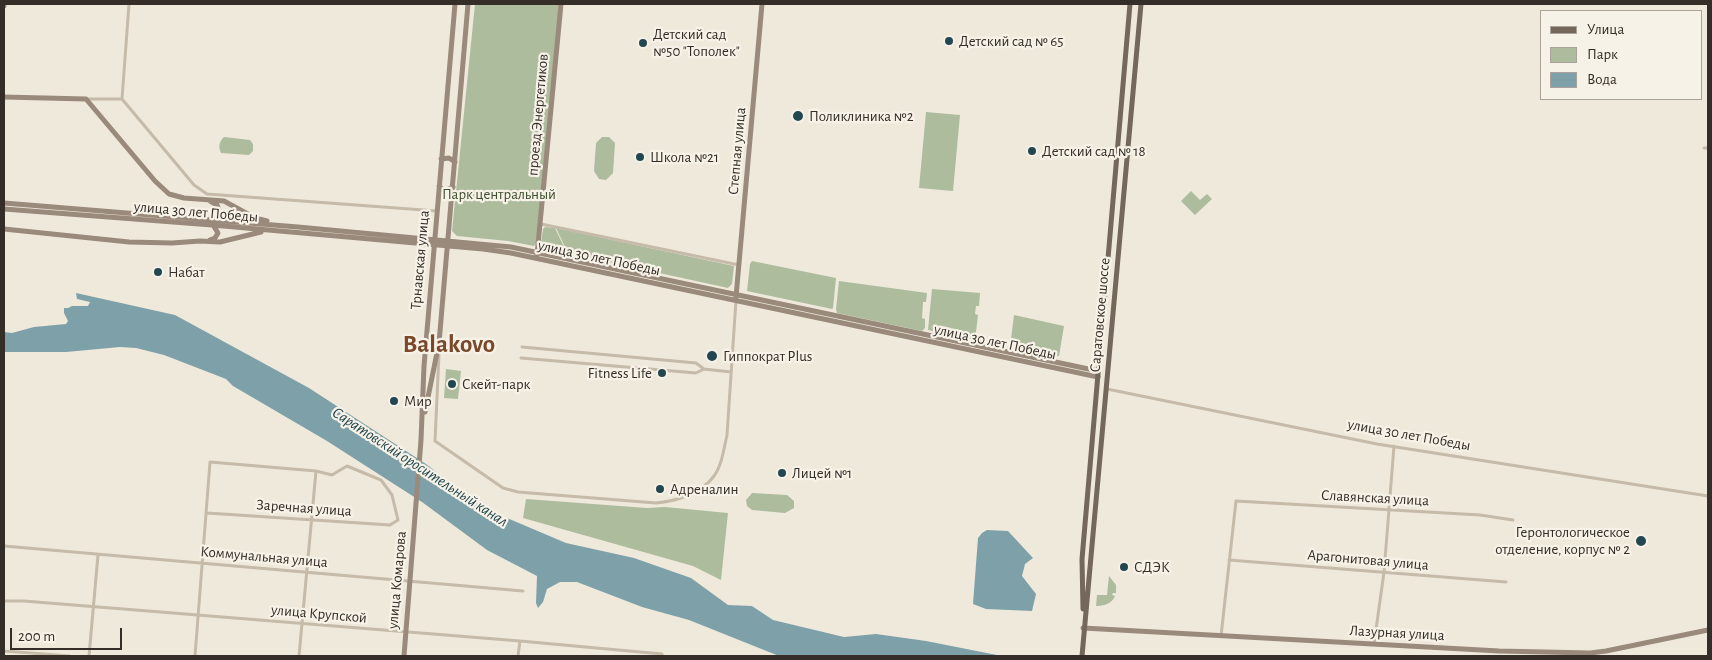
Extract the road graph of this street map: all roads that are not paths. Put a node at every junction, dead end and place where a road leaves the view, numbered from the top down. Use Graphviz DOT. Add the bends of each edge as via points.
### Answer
graph roads {
  1 [pos="128,4"];
  2 [pos="455,4"];
  3 [pos="468,4"];
  4 [pos="560,4"];
  5 [pos="762,4"];
  6 [pos="1130,4"];
  7 [pos="1141,4"];
  8 [pos="4,96"];
  9 [pos="86,99"];
  10 [pos="122,99"];
  11 [pos="441,159"];
  12 [pos="455,162"];
  13 [pos="439,185"];
  14 [pos="453,187"];
  15 [pos="210,201"];
  16 [pos="4,202"];
  17 [pos="4,209"];
  18 [pos="437,211"];
  19 [pos="78,213"];
  20 [pos="213,222"];
  21 [pos="541,224"];
  22 [pos="1111,226"];
  23 [pos="1121,226"];
  24 [pos="298,227"];
  25 [pos="4,229"];
  26 [pos="271,231"];
  27 [pos="207,241"];
  28 [pos="435,242"];
  29 [pos="448,243"];
  30 [pos="537,255"];
  31 [pos="739,265"];
  32 [pos="736,297"];
  33 [pos="439,343"];
  34 [pos="522,347"];
  35 [pos="522,358"];
  36 [pos="424,366"];
  37 [pos="435,367"];
  38 [pos="704,369"];
  39 [pos="731,372"];
  40 [pos="1098,374"];
  41 [pos="1107,375"];
  42 [pos="1107,389"];
  43 [pos="429,391"];
  44 [pos="438,392"];
  45 [pos="421,440"];
  46 [pos="1394,446"];
  47 [pos="316,471"];
  48 [pos="1708,496"];
  49 [pos="1389,510"];
  50 [pos="207,513"];
  51 [pos="1513,520"];
  52 [pos="311,521"];
  53 [pos="4,546"];
  54 [pos="98,555"];
  55 [pos="1229,560"];
  56 [pos="202,563"];
  57 [pos="307,572"];
  58 [pos="1384,572"];
  59 [pos="410,581"];
  60 [pos="1506,582"];
  61 [pos="523,591"];
  62 [pos="1085,593"];
  63 [pos="4,601"];
  64 [pos="94,607"];
  65 [pos="198,615"];
  66 [pos="302,624"];
  67 [pos="1084,628"];
  68 [pos="1708,630"];
  69 [pos="406,632"];
  70 [pos="1221,636"];
  71 [pos="520,641"];
  72 [pos="1374,645"];
  73 [pos="4,651"];
  74 [pos="662,655"];
  75 [pos="70,656"];
  76 [pos="89,656"];
  77 [pos="195,656"];
  78 [pos="299,656"];
  79 [pos="404,656"];
  80 [pos="518,656"];
  81 [pos="1082,656"];
  1 -- 10 [label="street"];
  2 -- 11 [label="main road, Трнавская улица"];
  3 -- 12 [label="main road, Трнавская улица"];
  4 -- 21 [label="main road, проезд Энергетиков"];
  5 -- 31 [label="main road, Степная улица"];
  6 -- 22 [label="main road, Саратовское шоссе"];
  7 -- 23 [label="main road, Саратовское шоссе"];
  8 -- 9 [label="main road"];
  9 -- 10 [label="street"];
  9 -- 15 [label="main road, улица 30 лет Победы" via="164,190 175,197"];
  10 -- 18 [label="street" via="203,192 217,196"];
  11 -- 12 [label="main road" via="449,158"];
  11 -- 13 [label="main road, Трнавская улица"];
  12 -- 14 [label="main road, Трнавская улица"];
  13 -- 14 [label="main road" via="444,191"];
  13 -- 18 [label="main road, Трнавская улица"];
  14 -- 29 [label="main road, Трнавская улица"];
  15 -- 20 [label="main road" via="219,207"];
  15 -- 24 [label="main road, улица 30 лет Победы" via="224,201 255,218"];
  16 -- 19 [label="main road"];
  17 -- 19 [label="main road"];
  18 -- 28 [label="main road, Трнавская улица"];
  19 -- 20 [label="main road, улица 30 лет Победы"];
  20 -- 24 [label="main road"];
  20 -- 26 [label="main road, улица 30 лет Победы"];
  20 -- 27 [label="main road" via="218,233 216,238"];
  21 -- 30 [label="main road, проезд Энергетиков"];
  21 -- 31 [label="street"];
  22 -- 23 [label="main road"];
  22 -- 40 [label="main road, Саратовское шоссе"];
  23 -- 41 [label="main road, Саратовское шоссе"];
  24 -- 28 [label="main road"];
  25 -- 27 [label="main road, улица 30 лет Победы" via="129,242"];
  26 -- 27 [label="main road, улица 30 лет Победы" via="230,240"];
  26 -- 28 [label="main road, улица 30 лет Победы"];
  28 -- 29 [label="main road, улица 30 лет Победы"];
  28 -- 36 [label="main road, Трнавская улица"];
  29 -- 30 [label="main road, улица 30 лет Победы"];
  29 -- 33 [label="main road, Трнавская улица"];
  30 -- 32 [label="main road, улица 30 лет Победы"];
  31 -- 32 [label="main road, Степная улица"];
  32 -- 39 [label="street"];
  32 -- 40 [label="main road, улица 30 лет Победы"];
  33 -- 37 [label="main road, Трнавская улица"];
  33 -- 44 [label="street"];
  34 -- 38 [label="street" via="696,363"];
  35 -- 38 [label="street" via="696,373"];
  36 -- 37 [label="main road"];
  36 -- 45 [label="main road, Трнавская улица"];
  37 -- 43 [label="main road, Трнавская улица"];
  38 -- 39 [label="street"];
  39 -- 44 [label="street" via="727,435 723,457 714,476 688,496 656,503 518,492 503,488 435,441"];
  40 -- 41 [label="main road"];
  40 -- 62 [label="main road, Саратовское шоссе" via="1082,559"];
  41 -- 42 [label="main road, Саратовское шоссе"];
  42 -- 46 [label="street, улица 30 лет Победы"];
  42 -- 62 [label="main road, Саратовское шоссе"];
  43 -- 44 [label="street" via="434,388"];
  43 -- 45 [label="main road, Трнавская улица"];
  45 -- 59 [label="main road, улица Комарова"];
  46 -- 48 [label="street, улица 30 лет Победы"];
  46 -- 49 [label="street"];
  47 -- 50 [label="street" via="210,462"];
  47 -- 52 [label="street"];
  47 -- 52 [label="street, Заречная улица" via="332,475 347,466 381,480 392,495 398,520 390,525"];
  49 -- 51 [label="street, Славянская улица"];
  49 -- 55 [label="street, Славянская улица" via="1236,501"];
  49 -- 58 [label="street"];
  50 -- 52 [label="street, Заречная улица"];
  50 -- 56 [label="street"];
  52 -- 57 [label="street"];
  53 -- 54 [label="street, Коммунальная улица"];
  54 -- 56 [label="street, Коммунальная улица"];
  54 -- 64 [label="street"];
  55 -- 58 [label="street, Арагонитовая улица"];
  55 -- 70 [label="street"];
  56 -- 57 [label="street, Коммунальная улица"];
  56 -- 65 [label="street"];
  57 -- 59 [label="street, Коммунальная улица"];
  57 -- 66 [label="street"];
  58 -- 60 [label="street, Арагонитовая улица"];
  58 -- 72 [label="street"];
  59 -- 61 [label="street, Коммунальная улица"];
  59 -- 69 [label="main road, улица Комарова"];
  62 -- 67 [label="main road, Саратовское шоссе"];
  63 -- 64 [label="street, улица Крупской"];
  64 -- 65 [label="street, улица Крупской"];
  64 -- 76 [label="street"];
  65 -- 66 [label="street, улица Крупской"];
  65 -- 77 [label="street"];
  66 -- 69 [label="street, улица Крупской"];
  66 -- 78 [label="street"];
  67 -- 70 [label="main road, Лазурная улица"];
  67 -- 81 [label="main road, Саратовское шоссе"];
  68 -- 72 [label="main road, Лазурная улица" via="1590,653"];
  69 -- 71 [label="street, улица Крупской"];
  69 -- 79 [label="main road, улица Комарова"];
  70 -- 72 [label="main road, Лазурная улица"];
  71 -- 74 [label="street, улица Крупской"];
  71 -- 80 [label="street"];
  73 -- 75 [label="street"];
}
